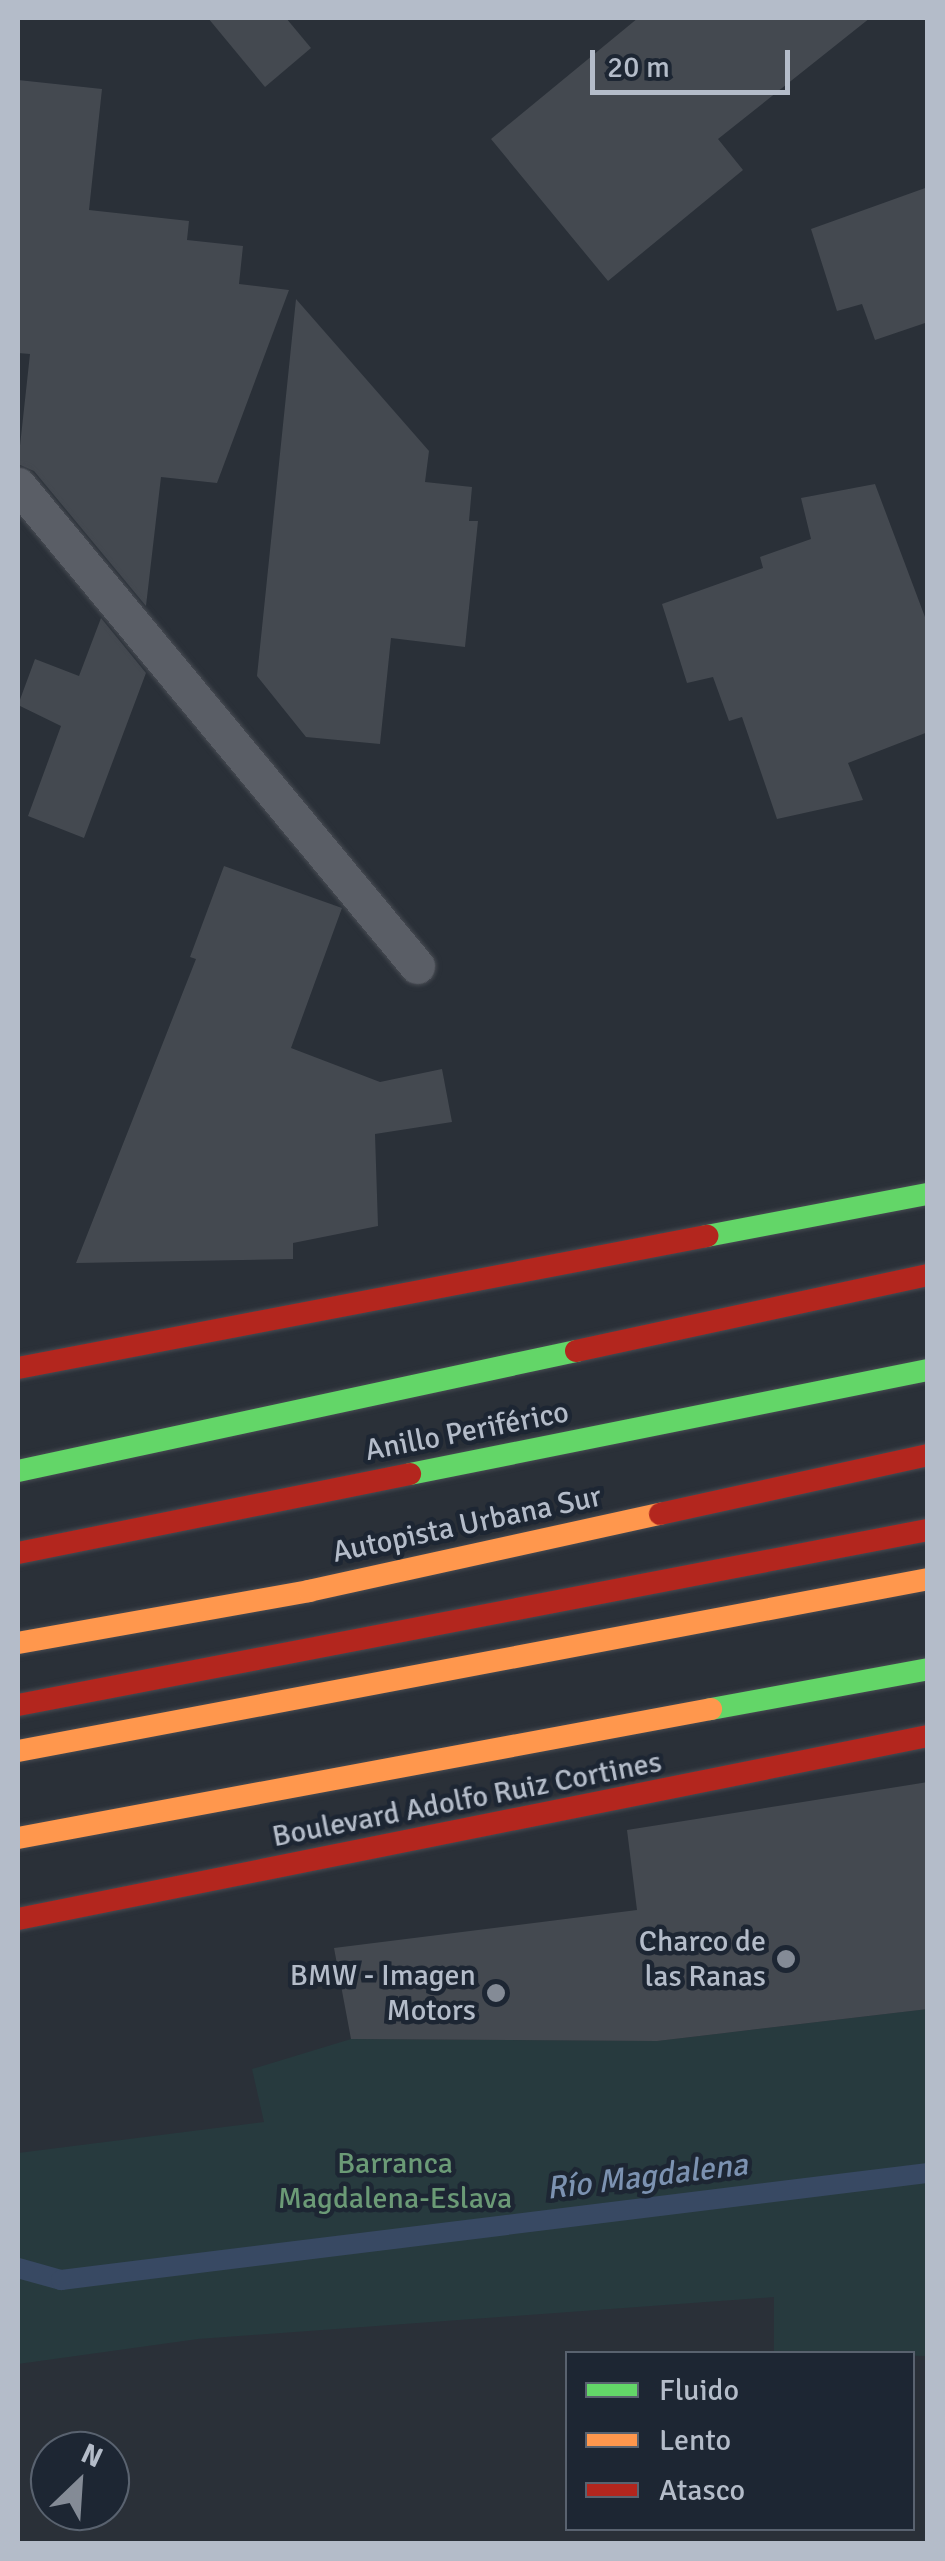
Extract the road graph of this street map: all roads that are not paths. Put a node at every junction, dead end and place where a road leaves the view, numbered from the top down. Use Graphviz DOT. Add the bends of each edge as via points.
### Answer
graph roads {
  1 [pos="18,485"];
  2 [pos="416,966"];
  3 [pos="928,1194"];
  4 [pos="928,1274"];
  5 [pos="18,1368"];
  6 [pos="928,1370"];
  7 [pos="928,1455"];
  8 [pos="18,1470"];
  9 [pos="928,1530"];
  10 [pos="18,1553"];
  11 [pos="928,1579"];
  12 [pos="18,1644"];
  13 [pos="928,1669"];
  14 [pos="18,1705"];
  15 [pos="928,1736"];
  16 [pos="18,1751"];
  17 [pos="18,1838"];
  18 [pos="18,1919"];
  1 -- 2 [label="lane"];
  3 -- 5 [label="main road"];
  4 -- 8 [label="main road"];
  6 -- 10 [label="main road, Anillo Periférico"];
  7 -- 12 [label="main road, Autopista Urbana Sur" via="309,1591"];
  9 -- 14 [label="main road"];
  11 -- 16 [label="main road"];
  13 -- 17 [label="main road"];
  15 -- 18 [label="main road, Boulevard Adolfo Ruiz Cortines"];
}
